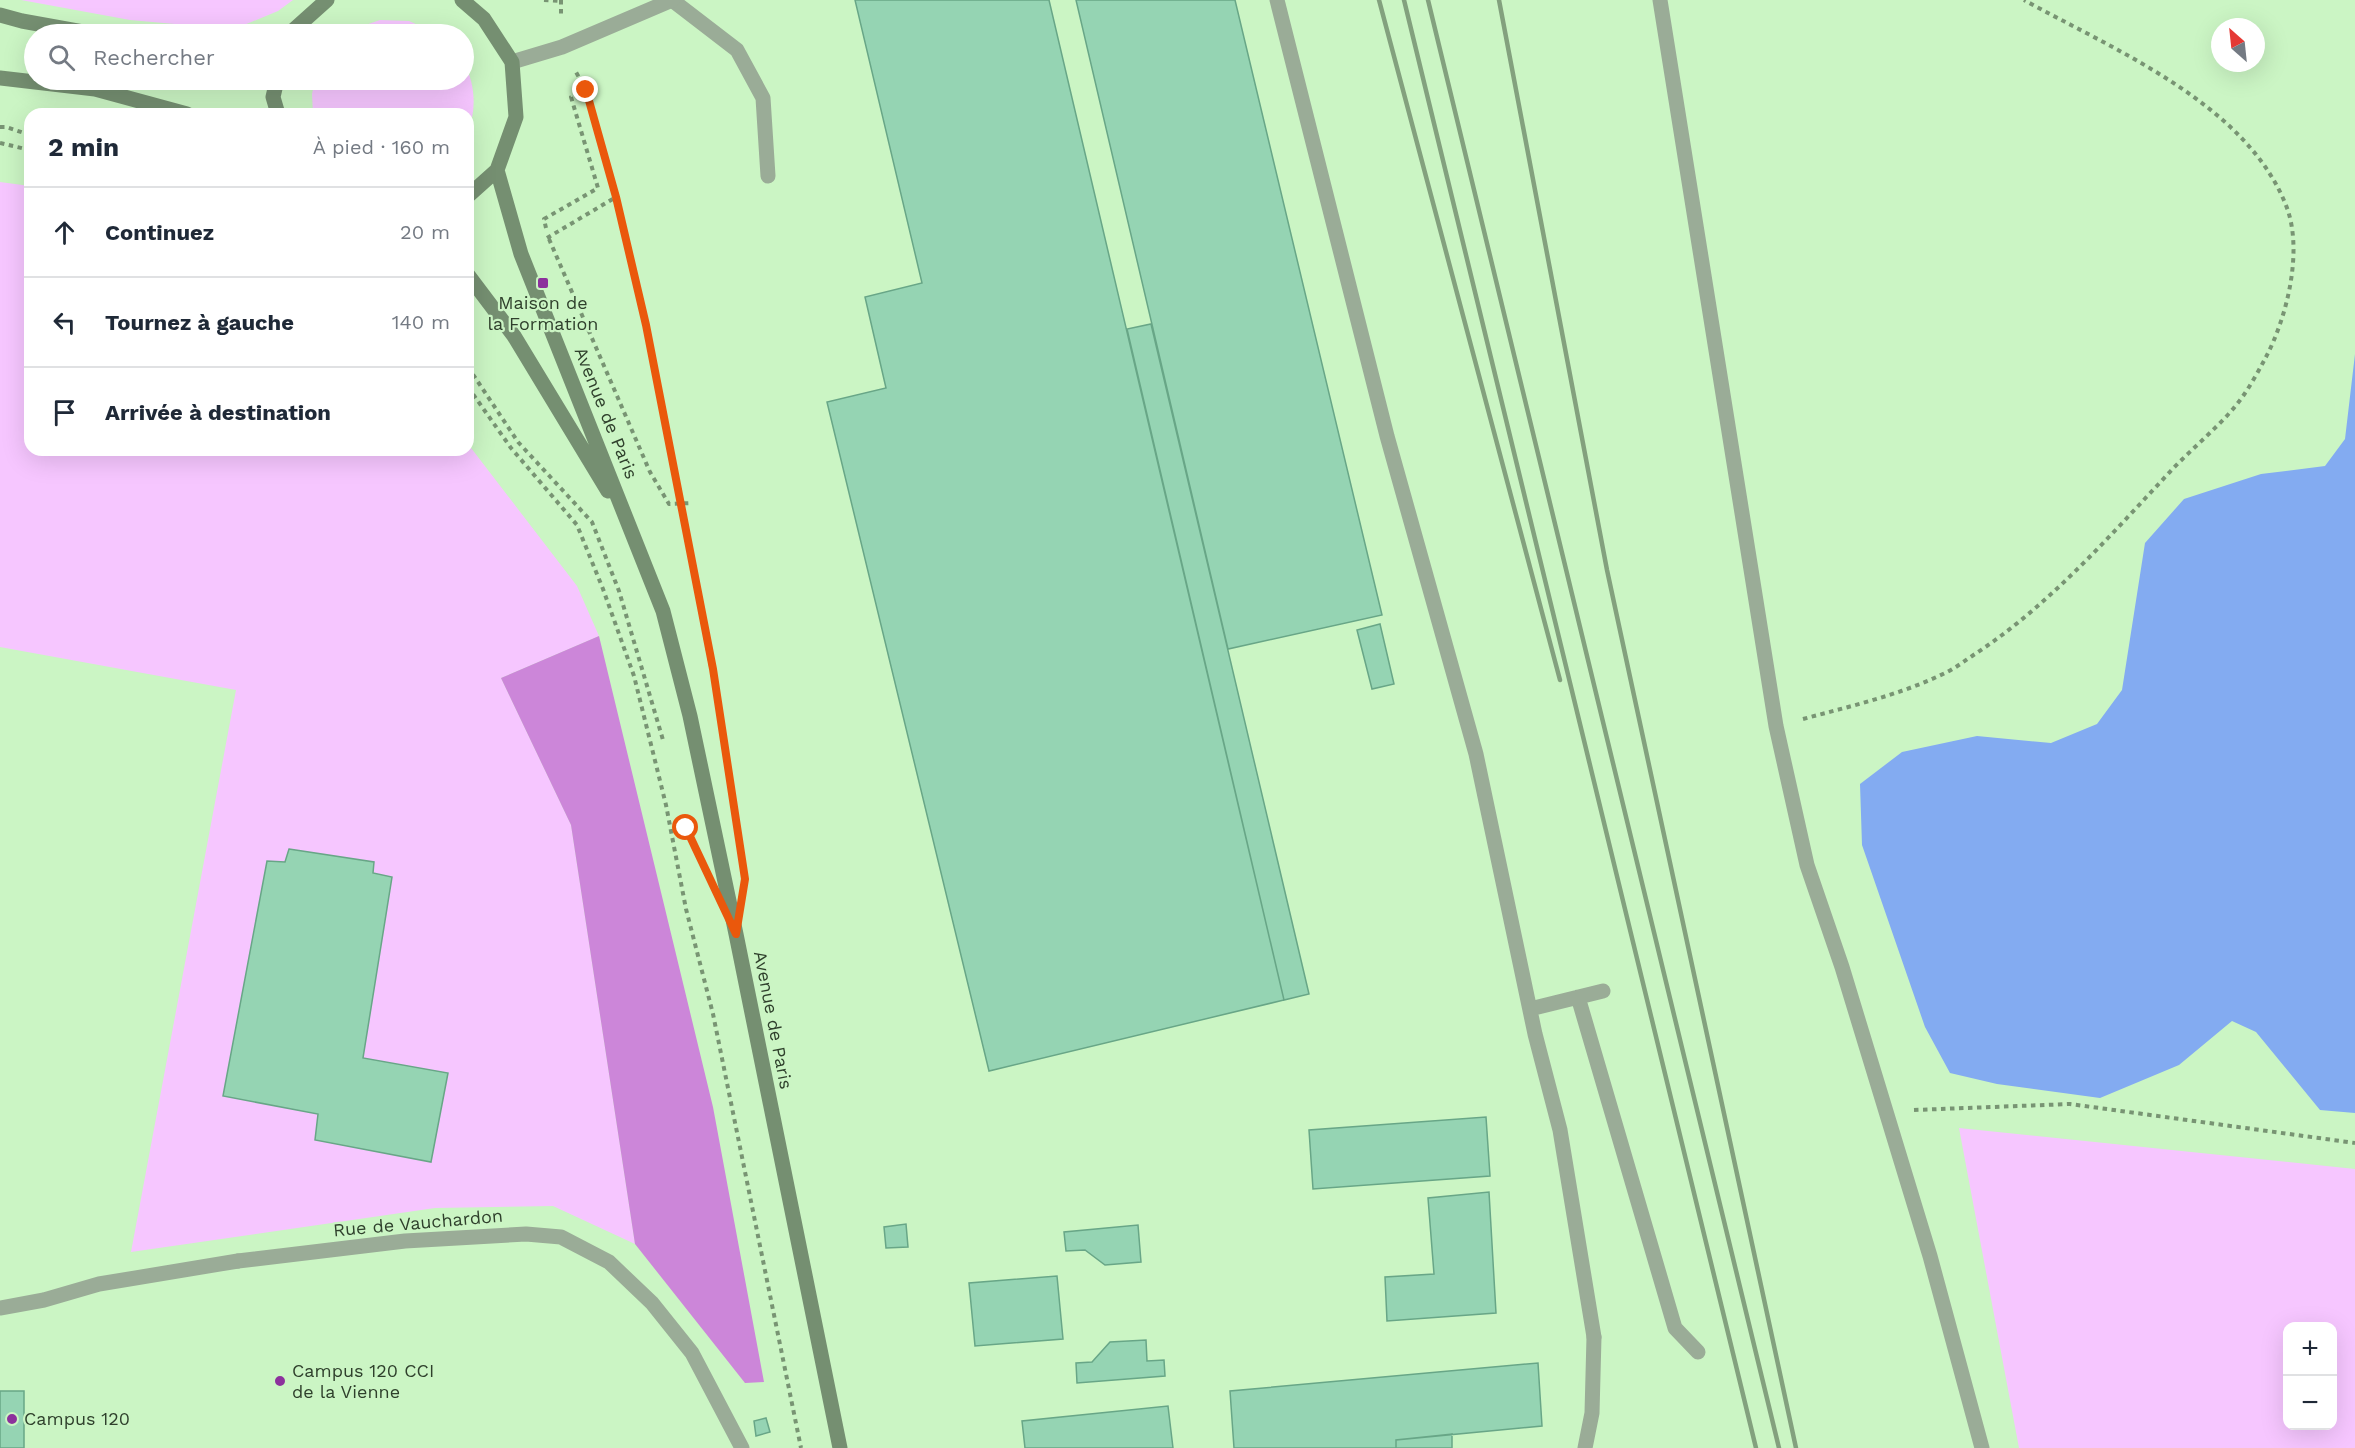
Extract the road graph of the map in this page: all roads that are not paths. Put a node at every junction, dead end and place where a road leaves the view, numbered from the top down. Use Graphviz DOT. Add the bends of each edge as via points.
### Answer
graph roads {
  1 [pos="327,0"];
  2 [pos="462,0"];
  3 [pos="672,0"];
  4 [pos="1277,0"];
  5 [pos="1659,0"];
  6 [pos="0,15"];
  7 [pos="39,24"];
  8 [pos="300,24"];
  9 [pos="512,62"];
  10 [pos="0,78"];
  11 [pos="24,81"];
  12 [pos="99,90"];
  13 [pos="275,90"];
  14 [pos="165,108"];
  15 [pos="276,108"];
  16 [pos="497,170"];
  17 [pos="768,176"];
  18 [pos="474,191"];
  19 [pos="474,284"];
  20 [pos="634,535"];
  21 [pos="1603,991"];
  22 [pos="1578,997"];
  23 [pos="1530,1009"];
  24 [pos="0,1308"];
  25 [pos="1698,1352"];
  26 [pos="742,1448"];
  27 [pos="840,1448"];
  28 [pos="1585,1448"];
  29 [pos="1982,1448"];
  1 -- 8 [label="main road"];
  2 -- 9 [label="main road" via="484,19"];
  3 -- 9 [label="street" via="562,47"];
  3 -- 17 [label="street" via="737,50 763,98"];
  4 -- 23 [label="street" via="1387,436 1476,754"];
  5 -- 29 [label="street" via="1776,726 1807,865 1930,1256"];
  6 -- 7 [label="main road"];
  9 -- 16 [label="main road" via="516,117"];
  10 -- 11 [label="main road"];
  12 -- 14 [label="main road"];
  13 -- 15 [label="main road"];
  16 -- 18 [label="main road"];
  16 -- 20 [label="main road, Avenue de Paris" via="521,254"];
  19 -- 20 [label="main road, Avenue de Paris" via="514,336"];
  20 -- 27 [label="main road, Avenue de Paris" via="663,610 690,716"];
  21 -- 22 [label="street"];
  22 -- 23 [label="street"];
  22 -- 25 [label="street" via="1675,1328"];
  23 -- 28 [label="street" via="1560,1130 1594,1337 1592,1413"];
  24 -- 26 [label="street, Rue de Vauchardon" via="99,1284 238,1262 405,1241 526,1234 561,1237 609,1262 652,1303 692,1353"];
}
